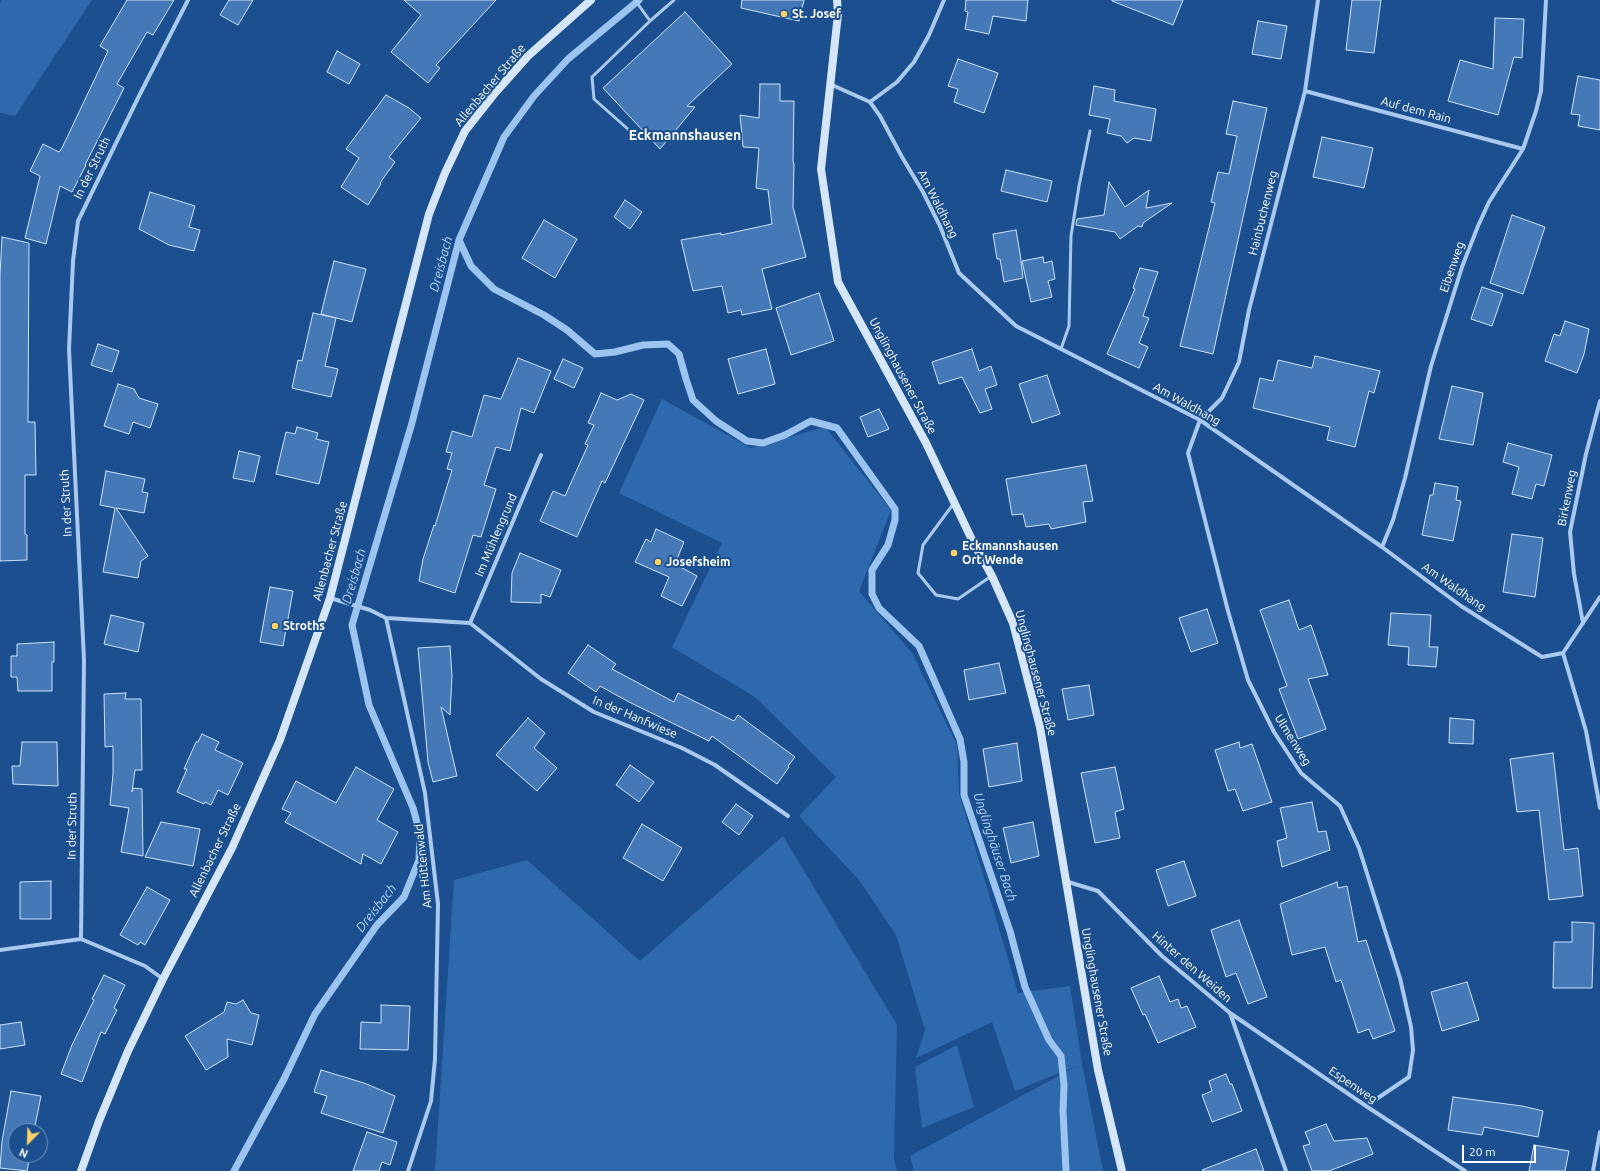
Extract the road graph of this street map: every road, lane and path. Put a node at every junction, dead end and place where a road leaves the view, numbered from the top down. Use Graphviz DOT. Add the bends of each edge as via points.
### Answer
graph roads {
  1 [pos="188,0"];
  2 [pos="591,0"];
  3 [pos="634,0"];
  4 [pos="674,0"];
  5 [pos="837,0"];
  6 [pos="944,0"];
  7 [pos="1318,0"];
  8 [pos="1546,0"];
  9 [pos="650,20"];
  10 [pos="832,85"];
  11 [pos="1305,91"];
  12 [pos="870,102"];
  13 [pos="1090,131"];
  14 [pos="638,138"];
  15 [pos="1523,149"];
  16 [pos="1061,349"];
  17 [pos="1600,401"];
  18 [pos="1200,420"];
  19 [pos="541,455"];
  20 [pos="954,502"];
  21 [pos="1382,547"];
  22 [pos="992,576"];
  23 [pos="1600,597"];
  24 [pos="330,598"];
  25 [pos="386,618"];
  26 [pos="470,623"];
  27 [pos="1583,623"];
  28 [pos="1563,653"];
  29 [pos="1600,808"];
  30 [pos="788,816"];
  31 [pos="1065,881"];
  32 [pos="81,939"];
  33 [pos="0,950"];
  34 [pos="163,979"];
  35 [pos="1230,1013"];
  36 [pos="1366,1106"];
  37 [pos="1600,1132"];
  38 [pos="81,1171"];
  39 [pos="408,1171"];
  40 [pos="1122,1171"];
  41 [pos="1286,1171"];
  42 [pos="1465,1171"];
  43 [pos="1593,1171"];
  1 -- 32 [label="street, In der Struth" via="78,221 72,261 69,349 84,660"];
  2 -- 24 [label="main road, Allenbacher Straße" via="528,56 496,93 466,131 445,173 429,214"];
  3 -- 9 [label="lane"];
  4 -- 9 [label="lane"];
  5 -- 10 [label="main road, Unglinghausener Straße"];
  6 -- 12 [label="street" via="914,62 897,82"];
  7 -- 11 [label="street, Hainbuchenweg"];
  8 -- 15 [label="street, Eibenweg" via="1541,91"];
  9 -- 14 [label="lane" via="592,77 594,99"];
  10 -- 12 [label="street"];
  10 -- 20 [label="main road, Unglinghausener Straße" via="821,169 838,282 926,443"];
  11 -- 15 [label="street, Auf dem Rain"];
  11 -- 18 [label="street, Hainbuchenweg" via="1238,362 1222,398"];
  12 -- 16 [label="street, Am Waldhang" via="923,192 959,272 1016,326"];
  13 -- 16 [label="lane" via="1071,236 1069,326"];
  15 -- 21 [label="street, Eibenweg" via="1490,202 1462,267 1431,366 1393,520"];
  16 -- 18 [label="street, Am Waldhang"];
  17 -- 27 [label="street, Birkenweg" via="1570,532"];
  18 -- 21 [label="street, Am Waldhang"];
  18 -- 36 [label="street, Ulmenweg" via="1188,453 1248,680 1274,732 1301,773 1340,806 1359,848 1400,978 1411,1027 1413,1050 1409,1076"];
  19 -- 26 [label="street, Im Mühlengrund"];
  20 -- 22 [label="main road, Unglinghausener Straße"];
  20 -- 22 [label="lane" via="923,545 918,573 936,595 958,599"];
  21 -- 28 [label="street, Am Waldhang" via="1461,606 1542,657"];
  22 -- 31 [label="main road, Unglinghausener Straße" via="1012,623 1040,727"];
  23 -- 27 [label="street"];
  24 -- 25 [label="street" via="370,610"];
  24 -- 34 [label="main road, Allenbacher Straße" via="280,740 232,848"];
  25 -- 26 [label="street"];
  25 -- 39 [label="street, Am Hüttenwald" via="425,793 438,904 435,1059 431,1101"];
  26 -- 30 [label="street, In der Hanfwiese" via="541,679 594,712 682,748 715,765"];
  27 -- 28 [label="street"];
  28 -- 29 [label="street" via="1586,731"];
  31 -- 35 [label="street, Hinter den Weiden" via="1098,891 1162,956"];
  31 -- 40 [label="main road, Unglinghausener Straße" via="1098,1070"];
  32 -- 33 [label="street"];
  32 -- 34 [label="street" via="145,966"];
  34 -- 38 [label="main road, Allenbacher Straße" via="128,1051"];
  35 -- 36 [label="street, Espenweg"];
  35 -- 41 [label="street, Hinter den Weiden"];
  36 -- 42 [label="street, Espenweg"];
  37 -- 43 [label="street"];
}
